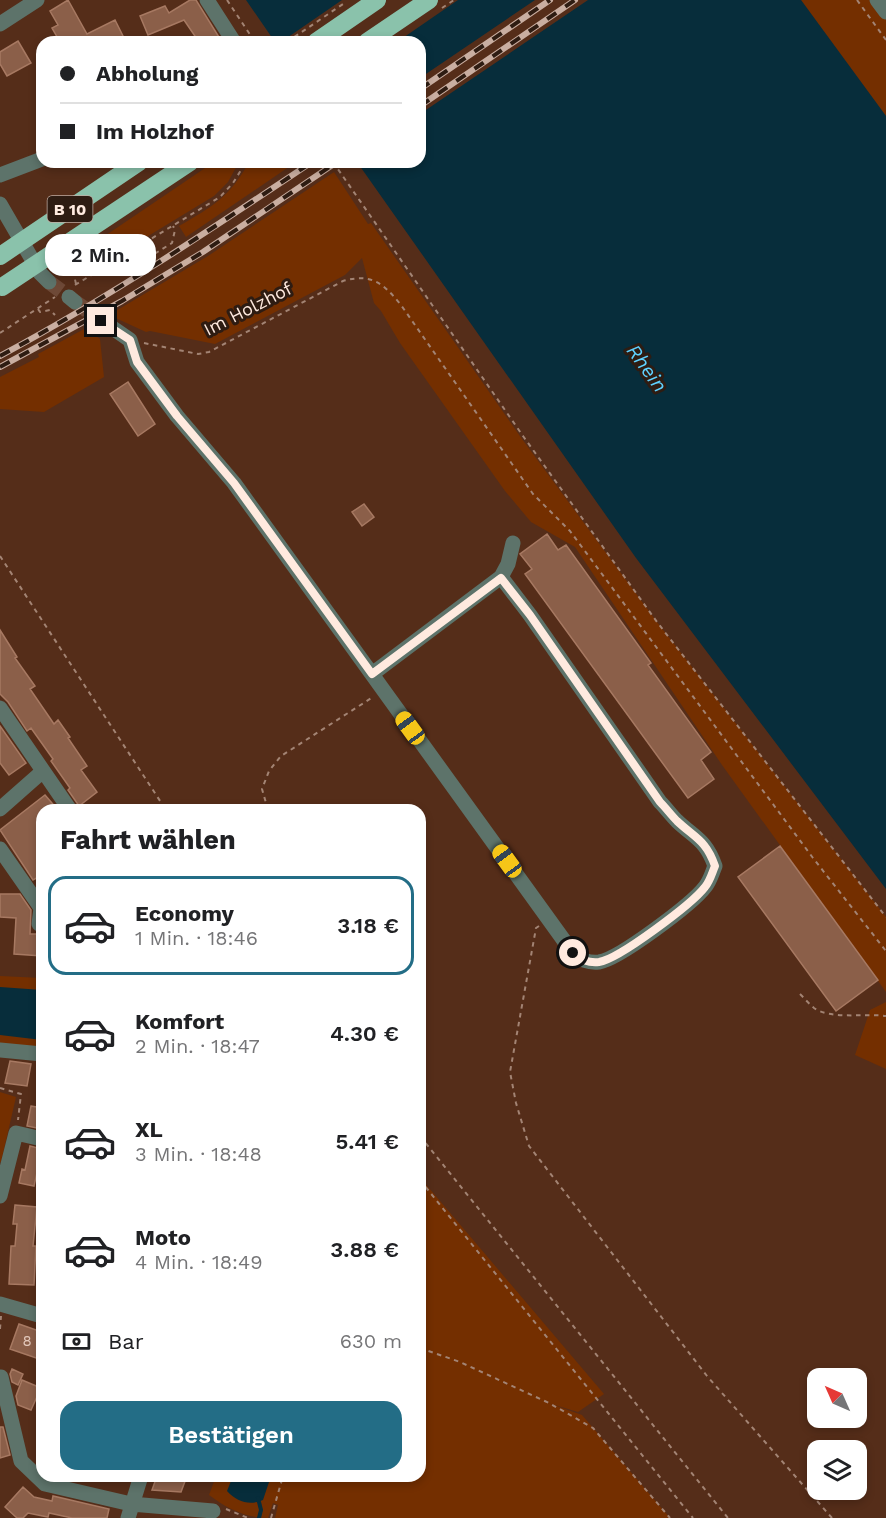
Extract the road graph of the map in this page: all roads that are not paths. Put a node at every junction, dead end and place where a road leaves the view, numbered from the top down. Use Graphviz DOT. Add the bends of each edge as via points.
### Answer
graph roads {
  1 [pos="37,0"];
  2 [pos="207,0"];
  3 [pos="377,0"];
  4 [pos="429,0"];
  5 [pos="877,0"];
  6 [pos="886,12"];
  7 [pos="0,24"];
  8 [pos="230,36"];
  9 [pos="325,36"];
  10 [pos="377,36"];
  11 [pos="36,161"];
  12 [pos="131,168"];
  13 [pos="181,168"];
  14 [pos="0,175"];
  15 [pos="0,204"];
  16 [pos="0,256"];
  17 [pos="1,288"];
  18 [pos="65,292"];
  19 [pos="101,321"];
  20 [pos="513,543"];
  21 [pos="501,578"];
  22 [pos="372,674"];
  23 [pos="0,708"];
  24 [pos="43,771"];
  25 [pos="66,804"];
  26 [pos="0,809"];
  27 [pos="0,849"];
  28 [pos="36,901"];
  29 [pos="0,1050"];
  30 [pos="36,1053"];
  31 [pos="36,1137"];
  32 [pos="0,1196"];
  33 [pos="0,1304"];
  34 [pos="36,1314"];
  35 [pos="1,1377"];
  36 [pos="36,1476"];
  37 [pos="43,1482"];
  38 [pos="139,1482"];
  39 [pos="130,1511"];
  40 [pos="213,1511"];
  1 -- 7 [label="street"];
  2 -- 8 [label="street"];
  3 -- 9 [label="highway"];
  4 -- 10 [label="highway"];
  5 -- 6 [label="street"];
  11 -- 14 [label="street"];
  12 -- 16 [label="highway, B 10, bridge"];
  13 -- 17 [label="highway, B 10, bridge"];
  15 -- 18 [label="street" via="40,273"];
  19 -- 22 [label="street" via="130,340 137,362 234,483"];
  20 -- 21 [label="street"];
  21 -- 22 [label="street"];
  21 -- 22 [label="street" via="660,802 710,852 715,866 707,885 693,900 609,959 580,959"];
  23 -- 24 [label="street"];
  24 -- 25 [label="street"];
  24 -- 26 [label="street"];
  27 -- 28 [label="street"];
  29 -- 30 [label="street"];
  31 -- 32 [label="street" via="16,1132"];
  33 -- 34 [label="street"];
  35 -- 36 [label="street" via="21,1461"];
  37 -- 39 [label="street"];
  38 -- 39 [label="street"];
  39 -- 40 [label="street"];
}
